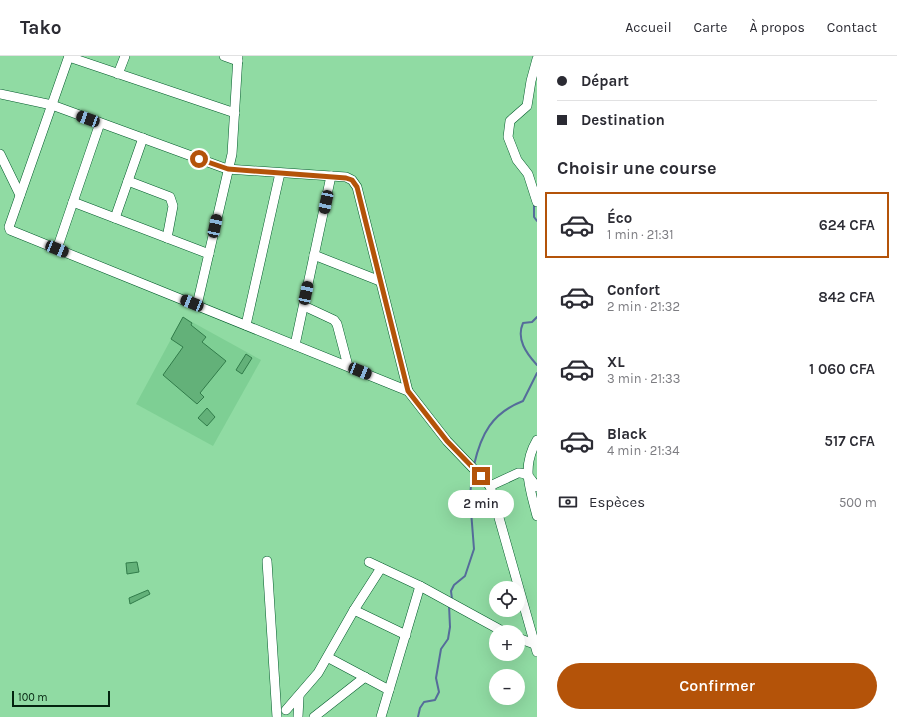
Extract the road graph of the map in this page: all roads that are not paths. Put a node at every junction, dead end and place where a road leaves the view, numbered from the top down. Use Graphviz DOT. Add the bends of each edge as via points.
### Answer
graph roads {
  1 [pos="69,56"];
  2 [pos="125,56"];
  3 [pos="224,56"];
  4 [pos="238,58"];
  5 [pos="537,59"];
  6 [pos="118,74"];
  7 [pos="0,94"];
  8 [pos="52,105"];
  9 [pos="235,113"];
  10 [pos="100,123"];
  11 [pos="142,138"];
  12 [pos="0,154"];
  13 [pos="228,169"];
  14 [pos="280,173"];
  15 [pos="331,176"];
  16 [pos="128,181"];
  17 [pos="20,195"];
  18 [pos="73,202"];
  19 [pos="537,202"];
  20 [pos="115,218"];
  21 [pos="167,238"];
  22 [pos="57,249"];
  23 [pos="209,254"];
  24 [pos="314,255"];
  25 [pos="380,281"];
  26 [pos="197,305"];
  27 [pos="304,306"];
  28 [pos="246,325"];
  29 [pos="295,345"];
  30 [pos="348,366"];
  31 [pos="408,391"];
  32 [pos="537,440"];
  33 [pos="527,474"];
  34 [pos="490,486"];
  35 [pos="537,487"];
  36 [pos="537,516"];
  37 [pos="267,561"];
  38 [pos="369,562"];
  39 [pos="381,568"];
  40 [pos="420,586"];
  41 [pos="354,610"];
  42 [pos="491,625"];
  43 [pos="406,635"];
  44 [pos="525,642"];
  45 [pos="536,647"];
  46 [pos="328,658"];
  47 [pos="365,677"];
  48 [pos="389,690"];
  49 [pos="299,697"];
  50 [pos="286,710"];
  51 [pos="277,717"];
  52 [pos="298,717"];
  53 [pos="314,717"];
  54 [pos="381,717"];
  1 -- 6 [label="street"];
  1 -- 8 [label="street"];
  2 -- 6 [label="street"];
  3 -- 4 [label="street"];
  4 -- 9 [label="street"];
  5 -- 19 [label="street" via="527,106 510,121 508,137 517,160 528,174"];
  6 -- 9 [label="street"];
  7 -- 8 [label="street"];
  8 -- 10 [label="street"];
  8 -- 17 [label="street"];
  9 -- 13 [label="street" via="233,148"];
  10 -- 11 [label="street"];
  10 -- 18 [label="street"];
  11 -- 13 [label="street"];
  11 -- 16 [label="street"];
  12 -- 17 [label="street"];
  13 -- 14 [label="street"];
  13 -- 23 [label="street"];
  14 -- 15 [label="street"];
  14 -- 28 [label="street"];
  15 -- 24 [label="street"];
  15 -- 25 [label="street" via="352,180 357,187"];
  16 -- 20 [label="street"];
  16 -- 21 [label="street" via="170,196 173,206"];
  17 -- 22 [label="street" via="10,230"];
  18 -- 20 [label="street"];
  18 -- 22 [label="street"];
  20 -- 21 [label="street"];
  21 -- 23 [label="street"];
  22 -- 26 [label="street"];
  23 -- 26 [label="street"];
  24 -- 25 [label="street"];
  24 -- 27 [label="street"];
  25 -- 31 [label="street"];
  26 -- 28 [label="street"];
  27 -- 29 [label="street"];
  27 -- 30 [label="street" via="334,320 337,324"];
  28 -- 29 [label="street"];
  29 -- 30 [label="street"];
  30 -- 31 [label="street"];
  31 -- 34 [label="street" via="447,441"];
  32 -- 33 [label="street" via="529,458"];
  33 -- 34 [label="street" via="518,473"];
  33 -- 35 [label="street"];
  33 -- 36 [label="street"];
  34 -- 45 [label="street"];
  37 -- 51 [label="street"];
  38 -- 39 [label="street"];
  39 -- 40 [label="street"];
  39 -- 41 [label="street"];
  40 -- 42 [label="street"];
  40 -- 43 [label="street"];
  41 -- 43 [label="street"];
  41 -- 46 [label="street"];
  43 -- 48 [label="street"];
  44 -- 45 [label="street"];
  46 -- 47 [label="street"];
  46 -- 49 [label="street"];
  47 -- 48 [label="street"];
  47 -- 53 [label="street"];
  48 -- 54 [label="street"];
  49 -- 50 [label="street"];
  49 -- 52 [label="street"];
}
